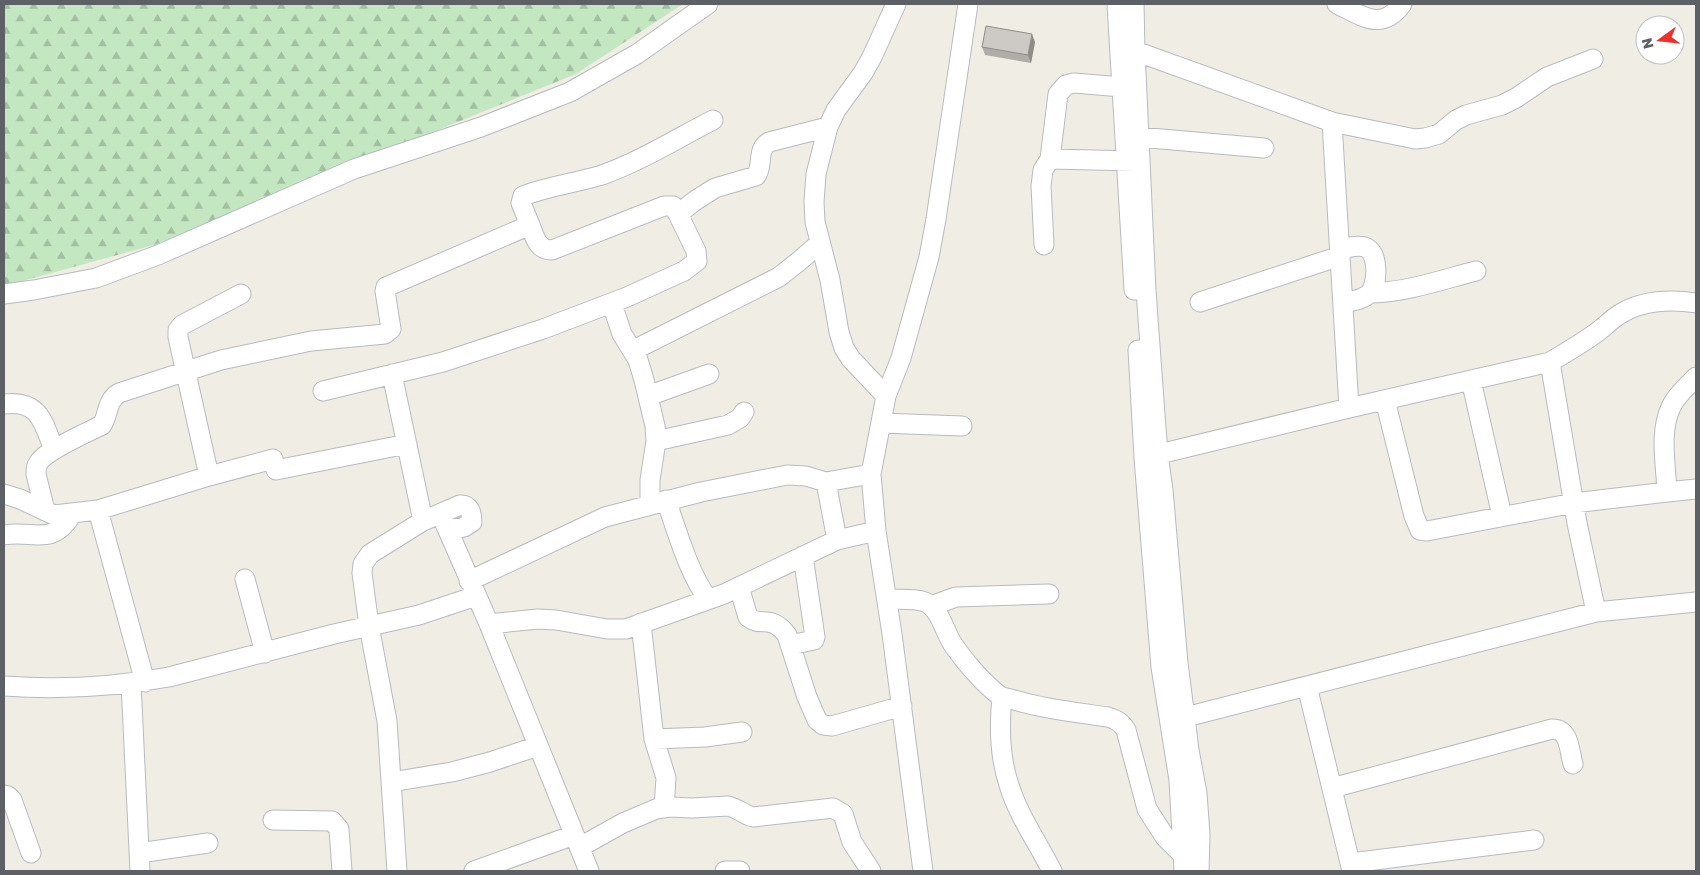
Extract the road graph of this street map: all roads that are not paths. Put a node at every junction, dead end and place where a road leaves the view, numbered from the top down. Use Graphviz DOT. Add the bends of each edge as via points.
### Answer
graph roads {
  1 [pos="708,4"];
  2 [pos="896,4"];
  3 [pos="968,4"];
  4 [pos="1118,4"];
  5 [pos="1134,4"];
  6 [pos="1337,4"];
  7 [pos="1402,4"];
  8 [pos="1135,51"];
  9 [pos="1592,59"];
  10 [pos="1122,86"];
  11 [pos="713,120"];
  12 [pos="1332,122"];
  13 [pos="828,127"];
  14 [pos="1139,138"];
  15 [pos="1264,148"];
  16 [pos="1050,159"];
  17 [pos="1132,161"];
  18 [pos="678,214"];
  19 [pos="530,225"];
  20 [pos="820,243"];
  21 [pos="1044,245"];
  22 [pos="1340,253"];
  23 [pos="1476,271"];
  24 [pos="1370,293"];
  25 [pos="4,294"];
  26 [pos="241,294"];
  27 [pos="1200,302"];
  28 [pos="1343,303"];
  29 [pos="1696,303"];
  30 [pos="612,304"];
  31 [pos="634,350"];
  32 [pos="1550,362"];
  33 [pos="185,371"];
  34 [pos="392,374"];
  35 [pos="709,374"];
  36 [pos="1696,377"];
  37 [pos="1471,380"];
  38 [pos="324,391"];
  39 [pos="648,396"];
  40 [pos="886,396"];
  41 [pos="1385,400"];
  42 [pos="4,404"];
  43 [pos="1349,408"];
  44 [pos="744,412"];
  45 [pos="881,423"];
  46 [pos="962,426"];
  47 [pos="656,441"];
  48 [pos="408,444"];
  49 [pos="54,450"];
  50 [pos="1151,457"];
  51 [pos="871,474"];
  52 [pos="209,476"];
  53 [pos="826,482"];
  54 [pos="1696,489"];
  55 [pos="1667,492"];
  56 [pos="4,494"];
  57 [pos="658,503"];
  58 [pos="1574,503"];
  59 [pos="98,510"];
  60 [pos="45,511"];
  61 [pos="441,512"];
  62 [pos="72,514"];
  63 [pos="1502,516"];
  64 [pos="423,521"];
  65 [pos="448,530"];
  66 [pos="876,531"];
  67 [pos="4,535"];
  68 [pos="837,540"];
  69 [pos="803,556"];
  70 [pos="245,580"];
  71 [pos="739,587"];
  72 [pos="472,588"];
  73 [pos="1049,594"];
  74 [pos="708,599"];
  75 [pos="887,599"];
  76 [pos="1696,602"];
  77 [pos="931,606"];
  78 [pos="1596,612"];
  79 [pos="641,623"];
  80 [pos="489,624"];
  81 [pos="369,626"];
  82 [pos="790,645"];
  83 [pos="265,653"];
  84 [pos="138,682"];
  85 [pos="4,686"];
  86 [pos="1307,686"];
  87 [pos="1002,697"];
  88 [pos="902,706"];
  89 [pos="1178,719"];
  90 [pos="742,732"];
  91 [pos="654,739"];
  92 [pos="538,746"];
  93 [pos="1573,764"];
  94 [pos="391,782"];
  95 [pos="1332,788"];
  96 [pos="4,795"];
  97 [pos="664,808"];
  98 [pos="273,820"];
  99 [pos="1534,840"];
  100 [pos="577,841"];
  101 [pos="208,843"];
  102 [pos="31,852"];
  103 [pos="140,862"];
  104 [pos="1183,863"];
  105 [pos="1351,867"];
  106 [pos="342,871"];
  107 [pos="397,871"];
  108 [pos="474,871"];
  109 [pos="589,871"];
  110 [pos="725,871"];
  111 [pos="740,871"];
  112 [pos="871,871"];
  113 [pos="923,871"];
  114 [pos="1052,871"];
  115 [pos="1199,871"];
  1 -- 25 [label="street" via="637,54 570,92 481,127 354,169 158,255 96,278"];
  2 -- 13 [label="street" via="872,57"];
  3 -- 40 [label="street" via="929,257 901,358"];
  4 -- 10 [label="street"];
  5 -- 8 [label="street"];
  6 -- 7 [label="street" via="1375,20 1386,19"];
  8 -- 12 [label="street"];
  8 -- 14 [label="street"];
  9 -- 12 [label="street" via="1547,77 1516,98 1466,115 1439,134 1424,138 1415,139"];
  10 -- 16 [label="street" via="1074,83 1061,89"];
  10 -- 17 [label="street"];
  11 -- 19 [label="street" via="620,168 523,196 521,203"];
  12 -- 22 [label="street"];
  13 -- 18 [label="street" via="765,144 756,176 715,188"];
  13 -- 20 [label="street" via="815,186"];
  14 -- 15 [label="street"];
  14 -- 17 [label="street"];
  16 -- 17 [label="street"];
  16 -- 21 [label="street" via="1043,170 1041,186"];
  17 -- 50 [label="street" via="1146,290"];
  18 -- 19 [label="street" via="673,206 664,206 552,250 539,247"];
  18 -- 30 [label="street" via="696,251 697,261 684,271"];
  19 -- 33 [label="street" via="386,286 391,329 385,334 311,342"];
  20 -- 31 [label="street" via="779,277"];
  20 -- 40 [label="street" via="844,348"];
  22 -- 24 [label="street" via="1356,246 1366,247 1372,253 1375,274"];
  22 -- 27 [label="street"];
  22 -- 28 [label="street"];
  23 -- 24 [label="street" via="1406,289"];
  24 -- 28 [label="street"];
  26 -- 33 [label="street" via="178,330"];
  28 -- 43 [label="street"];
  29 -- 32 [label="street" via="1660,301 1636,306"];
  30 -- 31 [label="street" via="622,334"];
  30 -- 34 [label="street" via="470,354"];
  31 -- 39 [label="street"];
  32 -- 37 [label="street"];
  32 -- 58 [label="street"];
  33 -- 49 [label="street" via="119,393 109,403 102,425"];
  33 -- 52 [label="street"];
  34 -- 38 [label="street"];
  34 -- 48 [label="street"];
  35 -- 39 [label="street"];
  36 -- 55 [label="street" via="1671,406 1666,422"];
  37 -- 41 [label="street"];
  37 -- 63 [label="street"];
  39 -- 47 [label="street"];
  40 -- 45 [label="street"];
  41 -- 43 [label="street"];
  41 -- 63 [label="street" via="1420,530"];
  42 -- 49 [label="street" via="20,403 35,411"];
  43 -- 50 [label="street"];
  44 -- 47 [label="street" via="728,425"];
  45 -- 46 [label="street"];
  45 -- 51 [label="street"];
  47 -- 57 [label="street" via="650,480"];
  48 -- 52 [label="street" via="276,470 273,459"];
  48 -- 64 [label="street"];
  49 -- 60 [label="street" via="36,467"];
  50 -- 89 [label="street" via="1163,490 1161,568 1178,663"];
  51 -- 53 [label="street"];
  51 -- 66 [label="street"];
  52 -- 59 [label="street"];
  53 -- 57 [label="street" via="806,476 787,476"];
  53 -- 68 [label="street"];
  54 -- 55 [label="street"];
  55 -- 58 [label="street"];
  56 -- 60 [label="street"];
  57 -- 72 [label="street" via="605,517"];
  57 -- 74 [label="street"];
  58 -- 63 [label="street"];
  58 -- 78 [label="street"];
  59 -- 62 [label="street"];
  59 -- 84 [label="street"];
  60 -- 62 [label="street" via="54,515"];
  61 -- 64 [label="street"];
  61 -- 65 [label="street"];
  61 -- 65 [label="street" via="460,505 469,508 472,522"];
  62 -- 67 [label="street" via="66,525 52,533 41,536"];
  64 -- 81 [label="street" via="370,554 363,564"];
  65 -- 72 [label="street"];
  66 -- 68 [label="street"];
  66 -- 75 [label="street"];
  68 -- 69 [label="street"];
  69 -- 71 [label="street"];
  69 -- 82 [label="street" via="816,637"];
  70 -- 83 [label="street"];
  71 -- 74 [label="street"];
  71 -- 82 [label="street" via="748,617 752,621 774,622 787,635"];
  72 -- 80 [label="street"];
  72 -- 81 [label="street" via="419,615"];
  73 -- 77 [label="street" via="956,597"];
  74 -- 79 [label="street"];
  75 -- 77 [label="street" via="914,600"];
  75 -- 88 [label="street"];
  76 -- 78 [label="street"];
  77 -- 87 [label="street" via="955,647"];
  78 -- 86 [label="street"];
  79 -- 80 [label="street" via="616,630 538,618"];
  79 -- 91 [label="street"];
  80 -- 92 [label="street"];
  81 -- 83 [label="street"];
  81 -- 94 [label="street" via="387,721"];
  82 -- 88 [label="street" via="807,697 823,725 832,726"];
  83 -- 84 [label="street" via="192,673"];
  84 -- 85 [label="street" via="48,689"];
  84 -- 103 [label="street"];
  86 -- 89 [label="street"];
  86 -- 95 [label="street"];
  87 -- 104 [label="street" via="1033,706 1108,717 1122,723 1147,809"];
  87 -- 114 [label="street" via="1000,717 1009,786"];
  88 -- 113 [label="street"];
  89 -- 104 [label="street"];
  89 -- 115 [label="street" via="1190,750 1197,793"];
  90 -- 91 [label="street"];
  91 -- 97 [label="street" via="666,778"];
  92 -- 94 [label="street" via="452,772"];
  92 -- 100 [label="street"];
  93 -- 95 [label="street" via="1563,732 1552,729"];
  94 -- 107 [label="street"];
  95 -- 105 [label="street"];
  96 -- 102 [label="street" via="12,800"];
  97 -- 100 [label="street"];
  97 -- 112 [label="street" via="728,806 753,817 832,808 839,810 846,819 852,842"];
  98 -- 106 [label="street" via="332,820 339,829"];
  99 -- 105 [label="street"];
  100 -- 108 [label="street"];
  100 -- 109 [label="street"];
  101 -- 103 [label="street"];
  110 -- 111 [label="street"];
}
